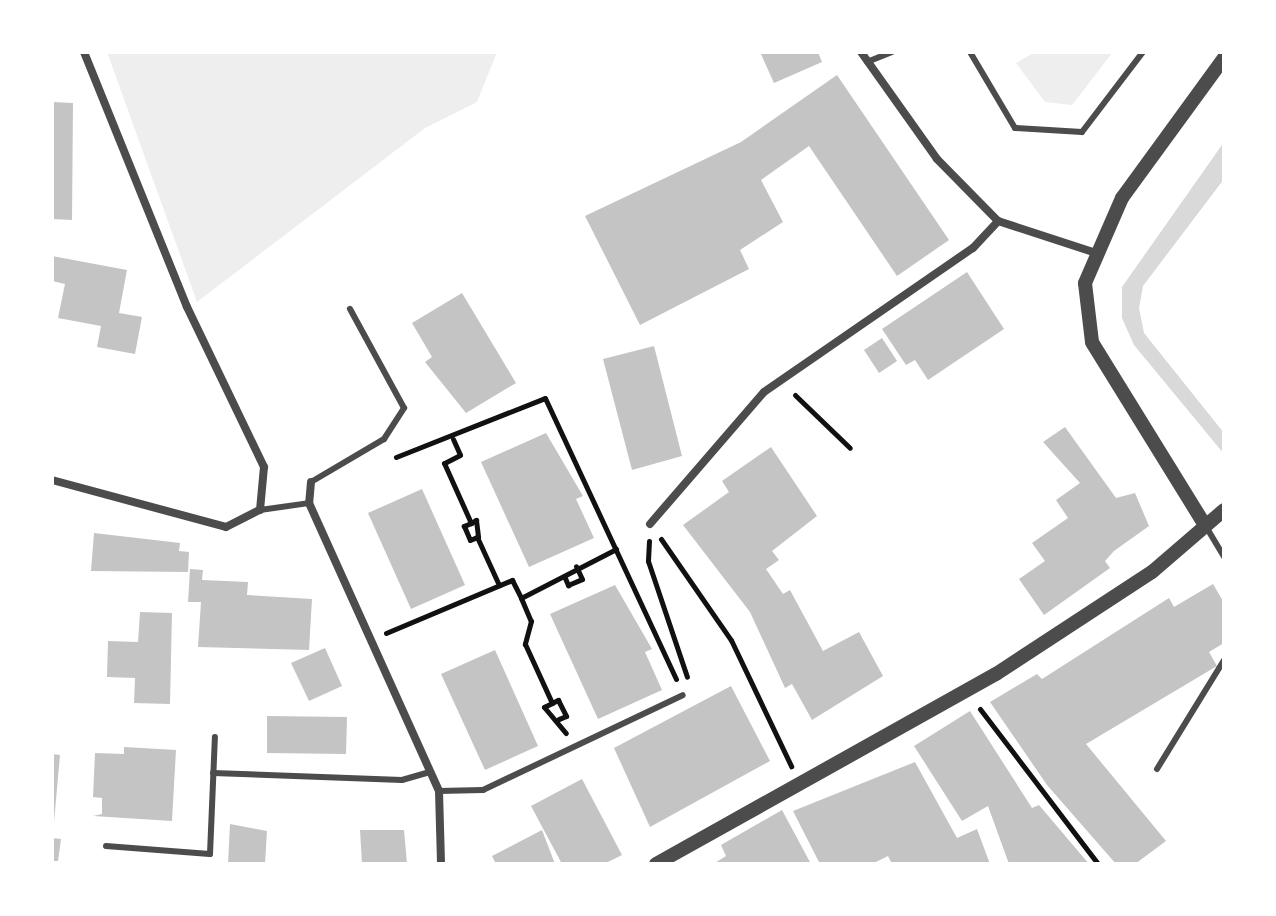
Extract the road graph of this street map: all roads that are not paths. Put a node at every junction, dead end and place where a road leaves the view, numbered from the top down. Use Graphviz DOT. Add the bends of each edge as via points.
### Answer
graph roads {
  1 [pos="84,52"];
  2 [pos="861,52"];
  3 [pos="892,52"];
  4 [pos="970,52"];
  5 [pos="1143,52"];
  6 [pos="1224,58"];
  7 [pos="867,62"];
  8 [pos="998,221"];
  9 [pos="1093,252"];
  10 [pos="350,309"];
  11 [pos="52,480"];
  12 [pos="311,482"];
  13 [pos="309,503"];
  14 [pos="260,510"];
  15 [pos="1224,510"];
  16 [pos="1203,522"];
  17 [pos="650,524"];
  18 [pos="1224,557"];
  19 [pos="1224,660"];
  20 [pos="683,695"];
  21 [pos="215,737"];
  22 [pos="1157,769"];
  23 [pos="430,772"];
  24 [pos="213,773"];
  25 [pos="439,791"];
  26 [pos="106,846"];
  27 [pos="441,864"];
  28 [pos="656,864"];
  1 -- 14 [label="street" via="187,307 264,467"];
  2 -- 7 [label="street"];
  3 -- 7 [label="lane"];
  4 -- 5 [label="lane" via="1015,128 1082,132"];
  6 -- 9 [label="street" via="1122,198"];
  7 -- 8 [label="street" via="937,159"];
  8 -- 9 [label="street"];
  8 -- 17 [label="street" via="973,248 780,380"];
  9 -- 16 [label="street" via="1085,283 1092,342"];
  10 -- 12 [label="lane" via="404,408 384,439"];
  11 -- 14 [label="street" via="226,527"];
  12 -- 13 [label="street"];
  13 -- 14 [label="lane"];
  13 -- 23 [label="street"];
  15 -- 16 [label="street"];
  16 -- 18 [label="lane"];
  16 -- 28 [label="street" via="1152,572 967,690"];
  19 -- 22 [label="lane"];
  20 -- 25 [label="lane" via="483,790"];
  21 -- 24 [label="lane"];
  23 -- 24 [label="lane" via="402,780"];
  23 -- 25 [label="street"];
  24 -- 26 [label="lane" via="210,854"];
  25 -- 27 [label="street"];
}
